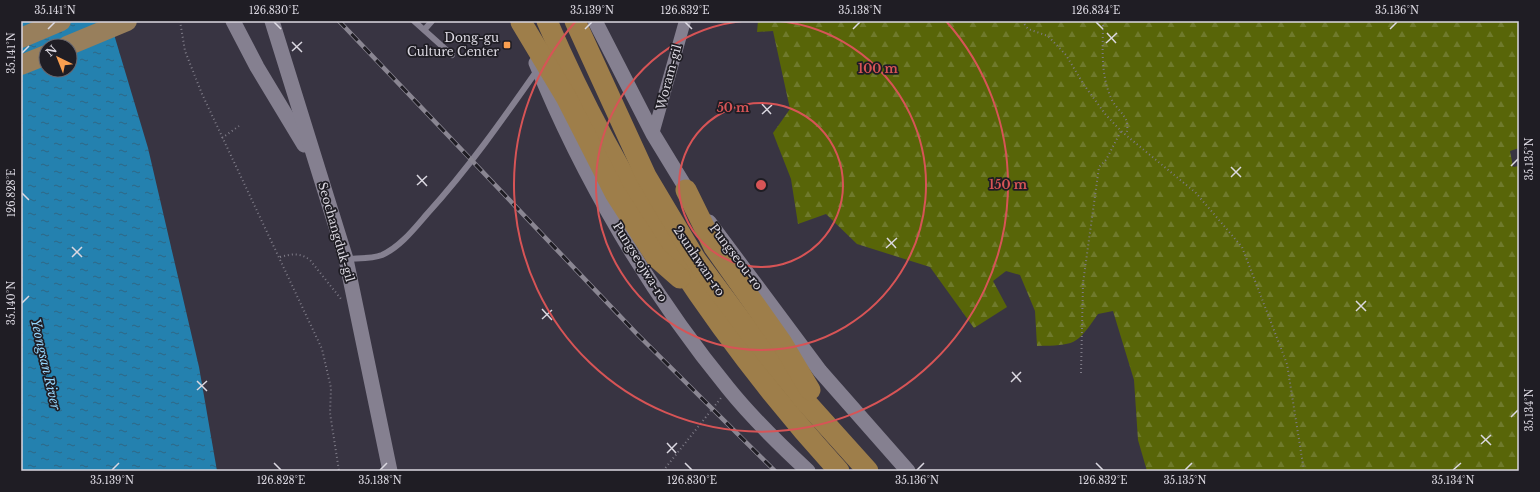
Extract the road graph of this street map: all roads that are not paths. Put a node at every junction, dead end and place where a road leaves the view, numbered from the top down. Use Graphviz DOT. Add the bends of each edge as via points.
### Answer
graph roads {
  1 [pos="61,21"];
  2 [pos="127,21"];
  3 [pos="233,21"];
  4 [pos="272,21"];
  5 [pos="414,21"];
  6 [pos="432,21"];
  7 [pos="521,21"];
  8 [pos="547,21"];
  9 [pos="575,21"];
  10 [pos="595,21"];
  11 [pos="685,21"];
  12 [pos="425,29"];
  13 [pos="21,38"];
  14 [pos="78,41"];
  15 [pos="452,55"];
  16 [pos="38,58"];
  17 [pos="21,65"];
  18 [pos="538,68"];
  19 [pos="653,134"];
  20 [pos="316,164"];
  21 [pos="686,190"];
  22 [pos="346,259"];
  23 [pos="696,291"];
  24 [pos="840,441"];
  25 [pos="390,471"];
  26 [pos="808,471"];
  27 [pos="840,471"];
  28 [pos="868,471"];
  29 [pos="908,471"];
  1 -- 13 [label="main road"];
  2 -- 14 [label="main road"];
  3 -- 20 [label="street" via="257,67"];
  4 -- 20 [label="street, Seochangduk-gil"];
  5 -- 12 [label="lane"];
  6 -- 12 [label="lane"];
  7 -- 18 [label="street, Pungseojwa-ro"];
  7 -- 23 [label="highway" via="566,96 615,193 652,251"];
  8 -- 23 [label="highway, 2sunhwan-ro" via="631,188"];
  9 -- 24 [label="highway, 2sunhwan-ro" via="646,176 696,260 756,340"];
  10 -- 19 [label="street, Pungseou-ro"];
  11 -- 19 [label="street, Woram-gil"];
  12 -- 15 [label="lane"];
  16 -- 17 [label="main road"];
  18 -- 22 [label="lane" via="498,127 449,189 408,235 394,248 376,257"];
  18 -- 26 [label="street, Pungseojwa-ro" via="583,165 661,298 728,388 775,440"];
  19 -- 21 [label="street, Pungseou-ro"];
  20 -- 22 [label="street, Seochangduk-gil"];
  21 -- 24 [label="highway" via="714,247 782,343"];
  21 -- 29 [label="street, Pungseou-ro" via="820,370"];
  22 -- 25 [label="street, Seochangduk-gil"];
  23 -- 27 [label="highway, 2sunhwan-ro" via="752,367"];
  24 -- 28 [label="highway, 2sunhwan-ro"];
}
